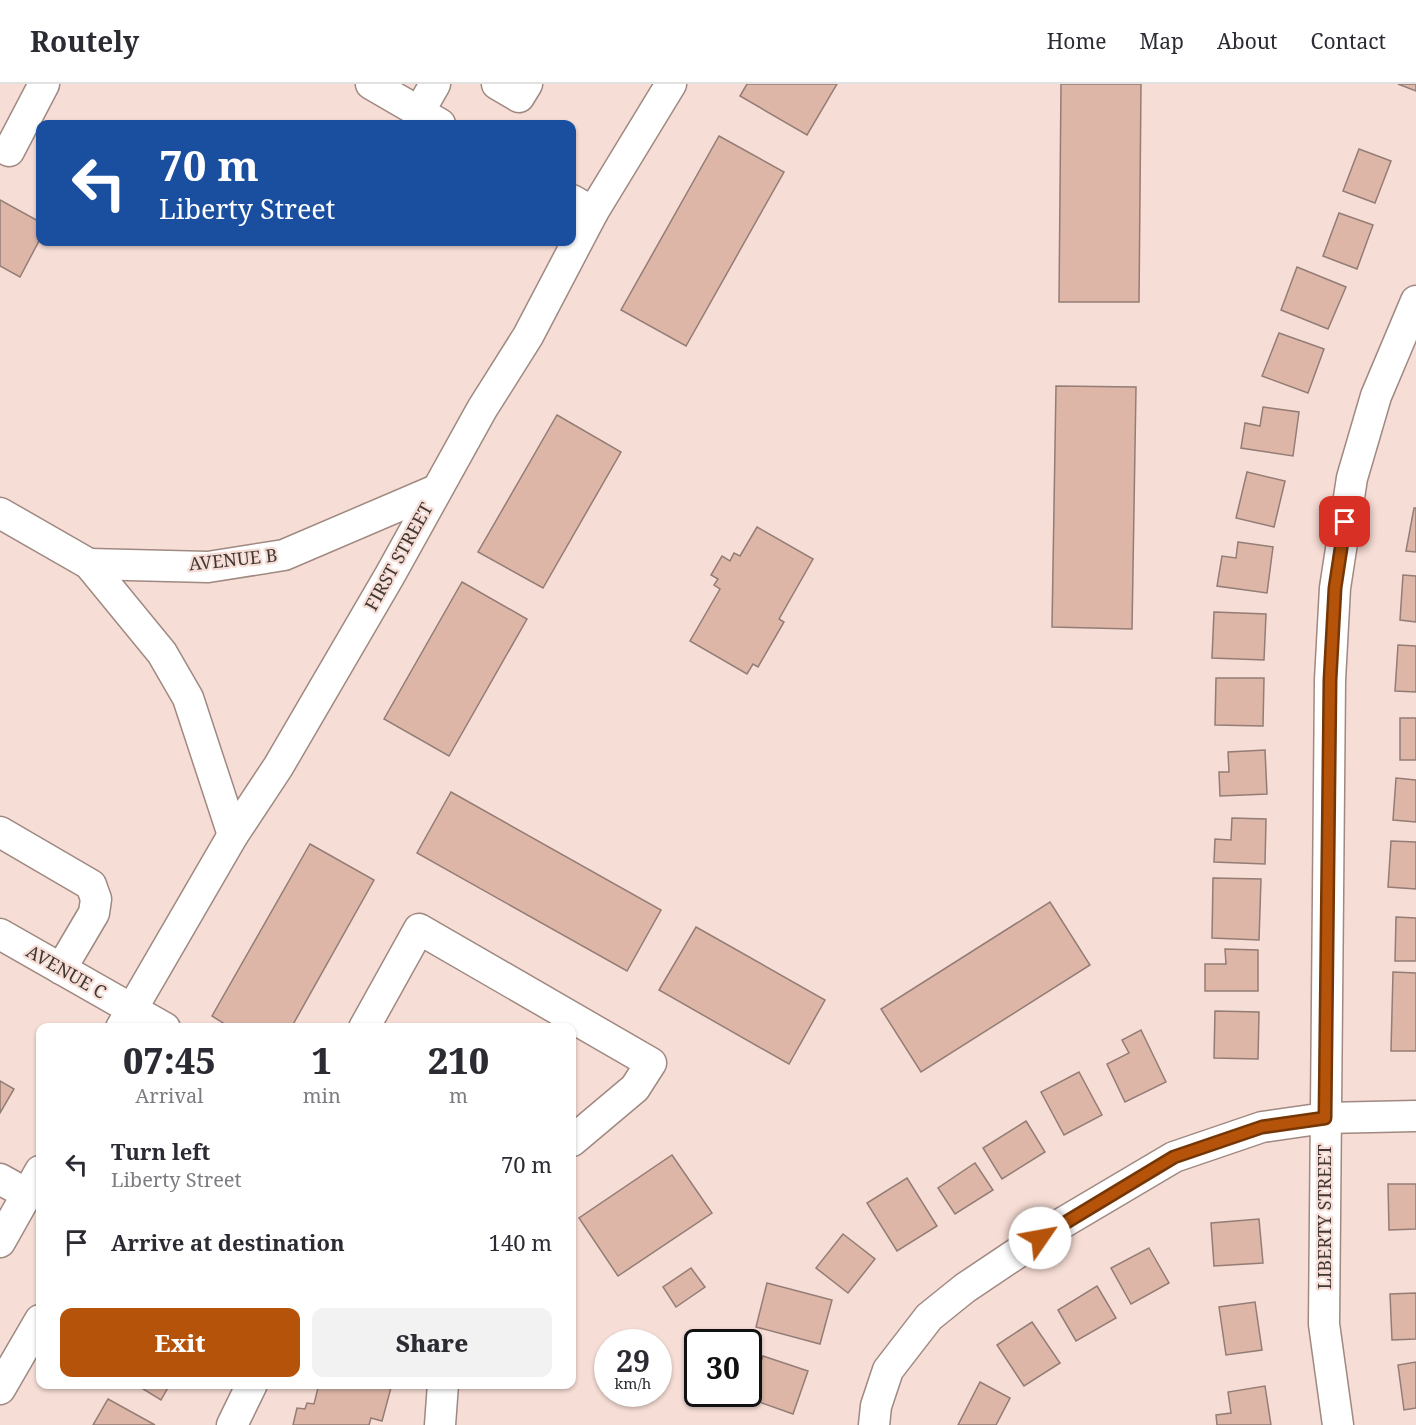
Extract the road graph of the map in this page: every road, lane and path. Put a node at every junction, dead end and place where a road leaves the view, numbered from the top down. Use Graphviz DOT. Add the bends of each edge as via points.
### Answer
graph roads {
  1 [pos="44,84"];
  2 [pos="371,84"];
  3 [pos="435,84"];
  4 [pos="497,84"];
  5 [pos="527,84"];
  6 [pos="671,84"];
  7 [pos="430,118"];
  8 [pos="9,152"];
  9 [pos="582,206"];
  10 [pos="576,220"];
  11 [pos="565,246"];
  12 [pos="1416,301"];
  13 [pos="1409,340"];
  14 [pos="436,490"];
  15 [pos="0,513"];
  16 [pos="89,564"];
  17 [pos="0,831"];
  18 [pos="233,835"];
  19 [pos="0,934"];
  20 [pos="61,969"];
  21 [pos="129,1022"];
  22 [pos="367,1023"];
  23 [pos="1416,1116"];
  24 [pos="1325,1118"];
  25 [pos="576,1138"];
  26 [pos="0,1179"];
  27 [pos="34,1182"];
  28 [pos="0,1242"];
  29 [pos="36,1327"];
  30 [pos="0,1389"];
  31 [pos="250,1389"];
  32 [pos="443,1389"];
  33 [pos="232,1425"];
  34 [pos="440,1425"];
  35 [pos="874,1425"];
  36 [pos="1338,1425"];
  1 -- 8 [label="street"];
  2 -- 7 [label="street"];
  3 -- 7 [label="street"];
  4 -- 5 [label="street" via="519,97"];
  6 -- 9 [label="street, FIRST STREET"];
  9 -- 10 [label="street, FIRST STREET"];
  11 -- 14 [label="street, FIRST STREET" via="528,336"];
  12 -- 13 [label="street, LIBERTY STREET"];
  13 -- 24 [label="street, LIBERTY STREET" via="1376,396 1352,478 1335,588 1330,680"];
  14 -- 16 [label="street, AVENUE B" via="284,555 208,567"];
  14 -- 18 [label="street, FIRST STREET" via="279,767"];
  15 -- 16 [label="street, AVENUE B"];
  16 -- 18 [label="street, AVENUE B" via="162,652 188,698"];
  17 -- 20 [label="street" via="91,885 96,899 94,913"];
  18 -- 21 [label="street, FIRST STREET"];
  19 -- 20 [label="street, AVENUE C"];
  20 -- 21 [label="street, AVENUE C"];
  22 -- 25 [label="street" via="419,929 651,1064 635,1088"];
  23 -- 24 [label="street"];
  24 -- 35 [label="street" via="1262,1127 1174,1157 1059,1225 965,1288 928,1317 888,1370"];
  24 -- 36 [label="street, LIBERTY STREET" via="1324,1324"];
  26 -- 27 [label="street"];
  27 -- 28 [label="street"];
  29 -- 30 [label="street"];
  31 -- 33 [label="street"];
  32 -- 34 [label="street"];
}
